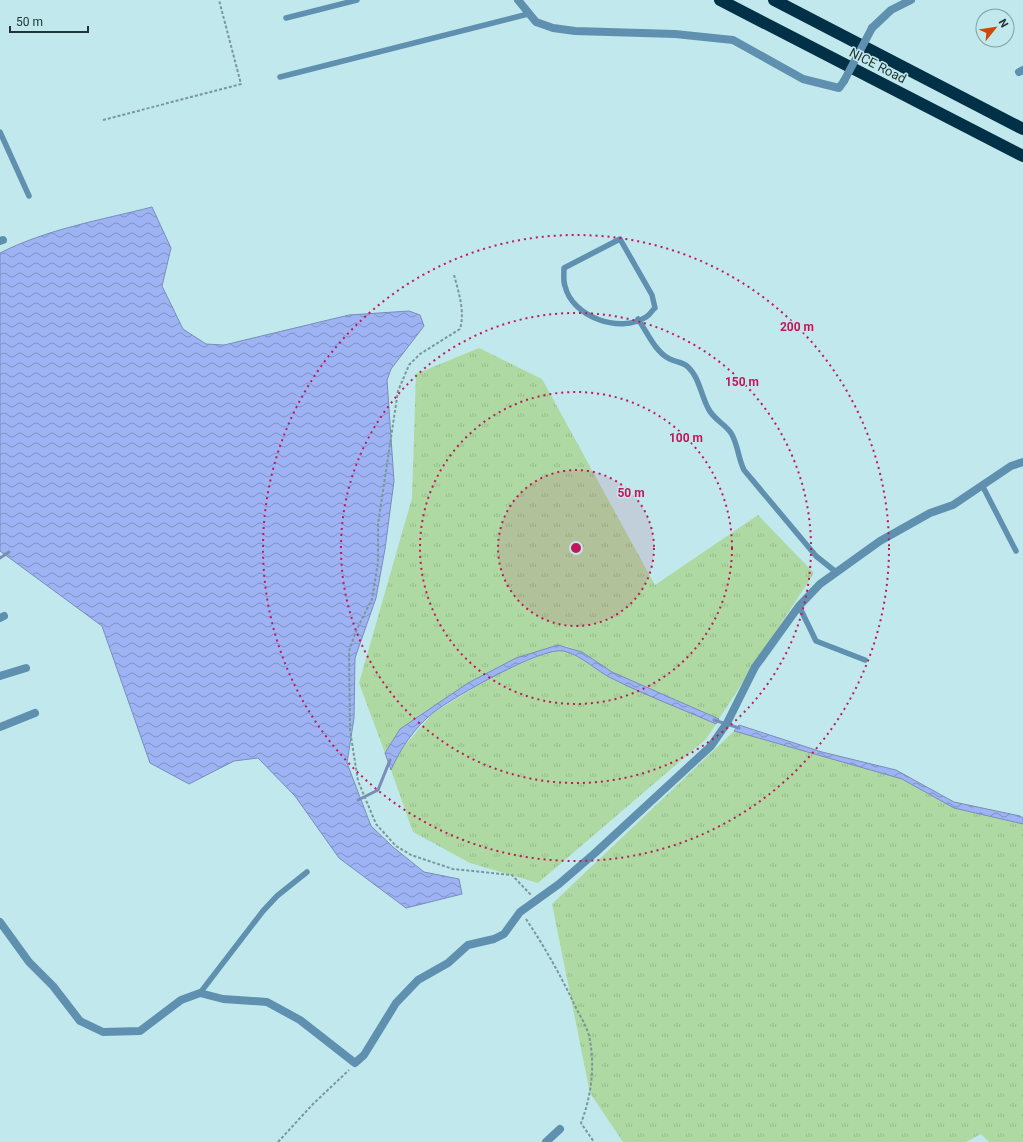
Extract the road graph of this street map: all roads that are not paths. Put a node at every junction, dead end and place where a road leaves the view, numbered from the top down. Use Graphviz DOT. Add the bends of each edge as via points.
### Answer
graph roads {
  1 [pos="357,0"];
  2 [pos="518,0"];
  3 [pos="720,0"];
  4 [pos="774,0"];
  5 [pos="911,0"];
  6 [pos="528,14"];
  7 [pos="286,18"];
  8 [pos="280,77"];
  9 [pos="1023,128"];
  10 [pos="0,132"];
  11 [pos="1023,156"];
  12 [pos="29,196"];
  13 [pos="638,320"];
  14 [pos="1023,462"];
  15 [pos="982,485"];
  16 [pos="1016,551"];
  17 [pos="836,572"];
  18 [pos="799,606"];
  19 [pos="865,660"];
  20 [pos="26,668"];
  21 [pos="0,676"];
  22 [pos="36,714"];
  23 [pos="0,727"];
  24 [pos="307,872"];
  25 [pos="0,922"];
  26 [pos="200,993"];
  27 [pos="560,1129"];
  28 [pos="546,1142"];
  1 -- 7 [label="lane"];
  2 -- 6 [label="street"];
  3 -- 11 [label="highway, NICE Road"];
  4 -- 9 [label="highway, NICE Road"];
  5 -- 6 [label="street, bridge" via="891,10 872,28 839,88 803,79 733,40 675,34 575,32 536,22"];
  6 -- 8 [label="lane"];
  10 -- 12 [label="lane"];
  13 -- 13 [label="lane" via="646,317 655,308 652,295 620,239 564,268 565,287 577,307 588,316 611,323"];
  13 -- 17 [label="lane" via="660,351 668,358 687,366 694,374 708,409 719,423 730,431 736,442 738,459 744,470 816,556"];
  14 -- 15 [label="street" via="1011,466"];
  15 -- 16 [label="lane"];
  15 -- 17 [label="street" via="953,505 930,513 880,541"];
  17 -- 18 [label="street"];
  18 -- 19 [label="lane" via="816,641"];
  18 -- 26 [label="street" via="755,667 727,723 711,746 600,848 557,885 520,912 504,934 468,945 448,963 418,980 396,1003 364,1055 355,1063 300,1020 267,1002 223,999"];
  20 -- 21 [label="street"];
  22 -- 23 [label="street"];
  24 -- 26 [label="lane" via="263,911"];
  25 -- 26 [label="street" via="29,962 53,986 80,1021 103,1032 140,1031 181,1000"];
  27 -- 28 [label="street"];
}
